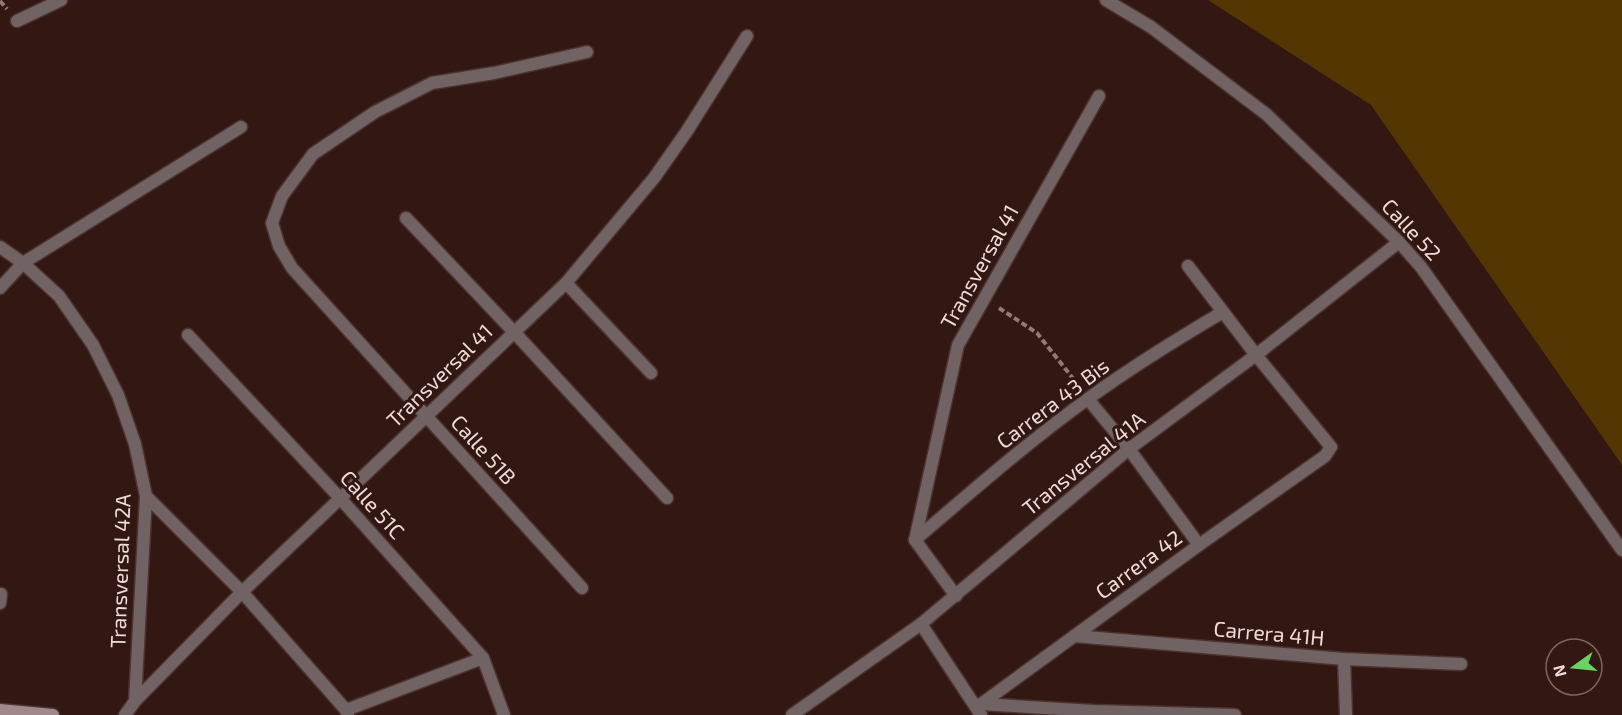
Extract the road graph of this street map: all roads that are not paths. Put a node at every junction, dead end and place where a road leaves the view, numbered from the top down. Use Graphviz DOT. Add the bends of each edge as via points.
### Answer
graph roads {
  1 [pos="61,0"];
  2 [pos="1106,0"];
  3 [pos="17,21"];
  4 [pos="747,36"];
  5 [pos="587,52"];
  6 [pos="1099,96"];
  7 [pos="241,127"];
  8 [pos="406,218"];
  9 [pos="1399,242"];
  10 [pos="0,247"];
  11 [pos="23,263"];
  12 [pos="1188,266"];
  13 [pos="566,283"];
  14 [pos="0,288"];
  15 [pos="1223,312"];
  16 [pos="514,332"];
  17 [pos="188,335"];
  18 [pos="1256,355"];
  19 [pos="651,373"];
  20 [pos="1088,399"];
  21 [pos="427,417"];
  22 [pos="1129,449"];
  23 [pos="146,496"];
  24 [pos="339,497"];
  25 [pos="667,498"];
  26 [pos="915,540"];
  27 [pos="1199,545"];
  28 [pos="1622,550"];
  29 [pos="582,588"];
  30 [pos="242,592"];
  31 [pos="956,596"];
  32 [pos="921,624"];
  33 [pos="1074,636"];
  34 [pos="483,658"];
  35 [pos="1344,659"];
  36 [pos="1461,664"];
  37 [pos="135,701"];
  38 [pos="980,709"];
  39 [pos="0,710"];
  40 [pos="347,713"];
  41 [pos="53,715"];
  42 [pos="125,715"];
  43 [pos="504,715"];
  44 [pos="792,715"];
  45 [pos="1235,715"];
  46 [pos="1346,715"];
  1 -- 3 [label="street"];
  2 -- 9 [label="street, Calle 52" via="1151,27 1266,114"];
  4 -- 13 [label="street, Transversal 41" via="660,169"];
  5 -- 21 [label="street, Calle 51B" via="432,83 375,112 313,154 282,196 272,223 292,268"];
  6 -- 26 [label="street, Transversal 41" via="958,345"];
  7 -- 11 [label="street"];
  8 -- 16 [label="street"];
  9 -- 18 [label="street, Transversal 41A"];
  9 -- 28 [label="street, Calle 52" via="1421,267"];
  10 -- 11 [label="street, Transversal 42A"];
  11 -- 14 [label="street"];
  11 -- 23 [label="street, Transversal 42A" via="59,296 93,345 121,404 135,444"];
  12 -- 15 [label="street"];
  13 -- 16 [label="street, Transversal 41"];
  13 -- 19 [label="street"];
  15 -- 18 [label="street"];
  15 -- 20 [label="street, Carrera 43 Bis"];
  16 -- 21 [label="street, Transversal 41"];
  16 -- 25 [label="street"];
  17 -- 24 [label="street, Calle 51C"];
  18 -- 22 [label="street, Transversal 41A"];
  18 -- 27 [label="street, Carrera 42" via="1332,447 1325,456"];
  20 -- 22 [label="street"];
  20 -- 26 [label="street, Carrera 43 Bis"];
  21 -- 24 [label="street, Transversal 41"];
  21 -- 29 [label="street, Calle 51B"];
  22 -- 27 [label="street"];
  22 -- 31 [label="street, Transversal 41A"];
  23 -- 30 [label="street"];
  23 -- 37 [label="street, Transversal 42A"];
  24 -- 30 [label="street, Transversal 41"];
  24 -- 34 [label="street, Calle 51C"];
  26 -- 31 [label="street"];
  27 -- 33 [label="street, Carrera 42"];
  30 -- 37 [label="street, Transversal 41"];
  30 -- 40 [label="street"];
  31 -- 32 [label="street, Transversal 41A"];
  32 -- 38 [label="street"];
  32 -- 44 [label="street, Transversal 41A"];
  33 -- 35 [label="street, Carrera 41H"];
  33 -- 38 [label="street, Carrera 42"];
  34 -- 40 [label="street"];
  34 -- 43 [label="street, Calle 51C"];
  35 -- 36 [label="street, Carrera 41H"];
  35 -- 46 [label="street"];
  37 -- 42 [label="street, Transversal 41"];
  38 -- 45 [label="street"];
  39 -- 41 [label="street"];
}
